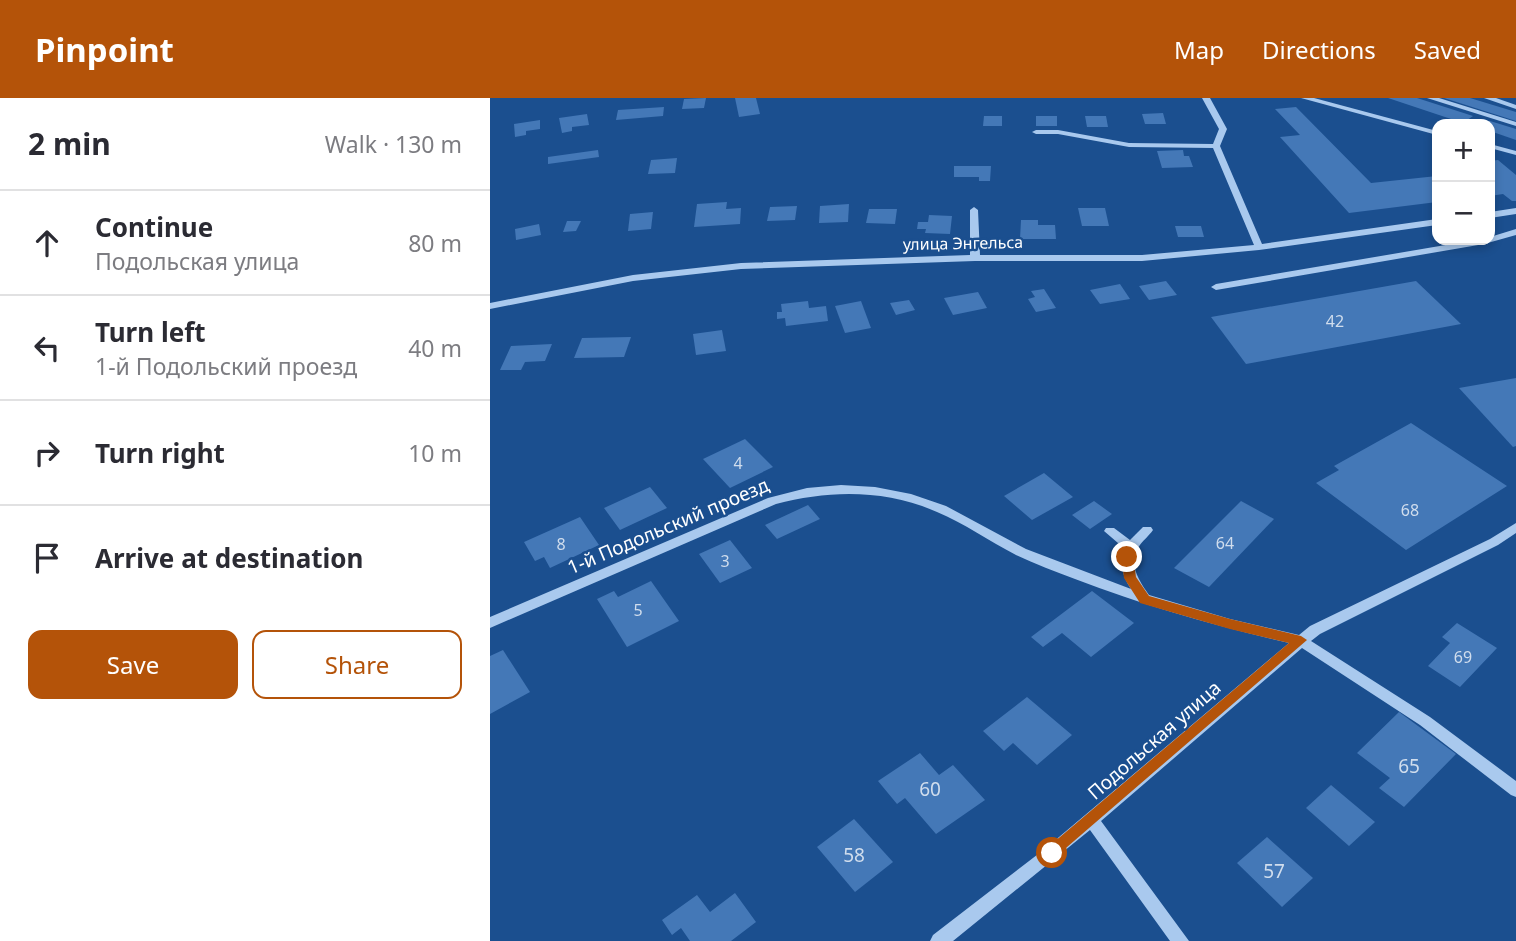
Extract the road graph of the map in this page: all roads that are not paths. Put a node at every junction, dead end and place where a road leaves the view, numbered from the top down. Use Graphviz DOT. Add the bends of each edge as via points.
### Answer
graph roads {
  1 [pos="1206,98"];
  2 [pos="1305,98"];
  3 [pos="1431,98"];
  4 [pos="1488,98"];
  5 [pos="1516,107"];
  6 [pos="1516,124"];
  7 [pos="1036,132"];
  8 [pos="1432,132"];
  9 [pos="1216,146"];
  10 [pos="1495,147"];
  11 [pos="1516,153"];
  12 [pos="974,210"];
  13 [pos="1516,211"];
  14 [pos="1495,214"];
  15 [pos="1432,223"];
  16 [pos="1516,232"];
  17 [pos="1259,247"];
  18 [pos="975,258"];
  19 [pos="1216,287"];
  20 [pos="490,306"];
  21 [pos="1516,527"];
  22 [pos="1147,530"];
  23 [pos="1110,531"];
  24 [pos="1130,546"];
  25 [pos="1144,600"];
  26 [pos="490,624"];
  27 [pos="1301,640"];
  28 [pos="1516,790"];
  29 [pos="1091,819"];
  30 [pos="939,941"];
  31 [pos="1180,941"];
  1 -- 9 [label="street" via="1223,129"];
  2 -- 8 [label="street"];
  3 -- 6 [label="street"];
  4 -- 5 [label="street"];
  7 -- 9 [label="street" via="1138,146"];
  9 -- 17 [label="street"];
  10 -- 11 [label="street"];
  12 -- 18 [label="street"];
  13 -- 14 [label="street"];
  15 -- 17 [label="street, улица Энгельса"];
  16 -- 19 [label="street" via="1484,242"];
  17 -- 18 [label="street, улица Энгельса" via="1142,258"];
  18 -- 20 [label="street, улица Энгельса" via="741,266 633,278"];
  21 -- 27 [label="street, Подольская улица"];
  22 -- 24 [label="street"];
  23 -- 24 [label="street"];
  24 -- 25 [label="street" via="1130,578"];
  25 -- 26 [label="street, 1-й Подольский проезд" via="1022,552 942,509 911,498 841,489 772,501"];
  25 -- 27 [label="street, 1-й Подольский проезд"];
  27 -- 28 [label="street" via="1426,721"];
  27 -- 29 [label="street, Подольская улица"];
  29 -- 30 [label="street, Подольская улица"];
  29 -- 31 [label="street"];
}
